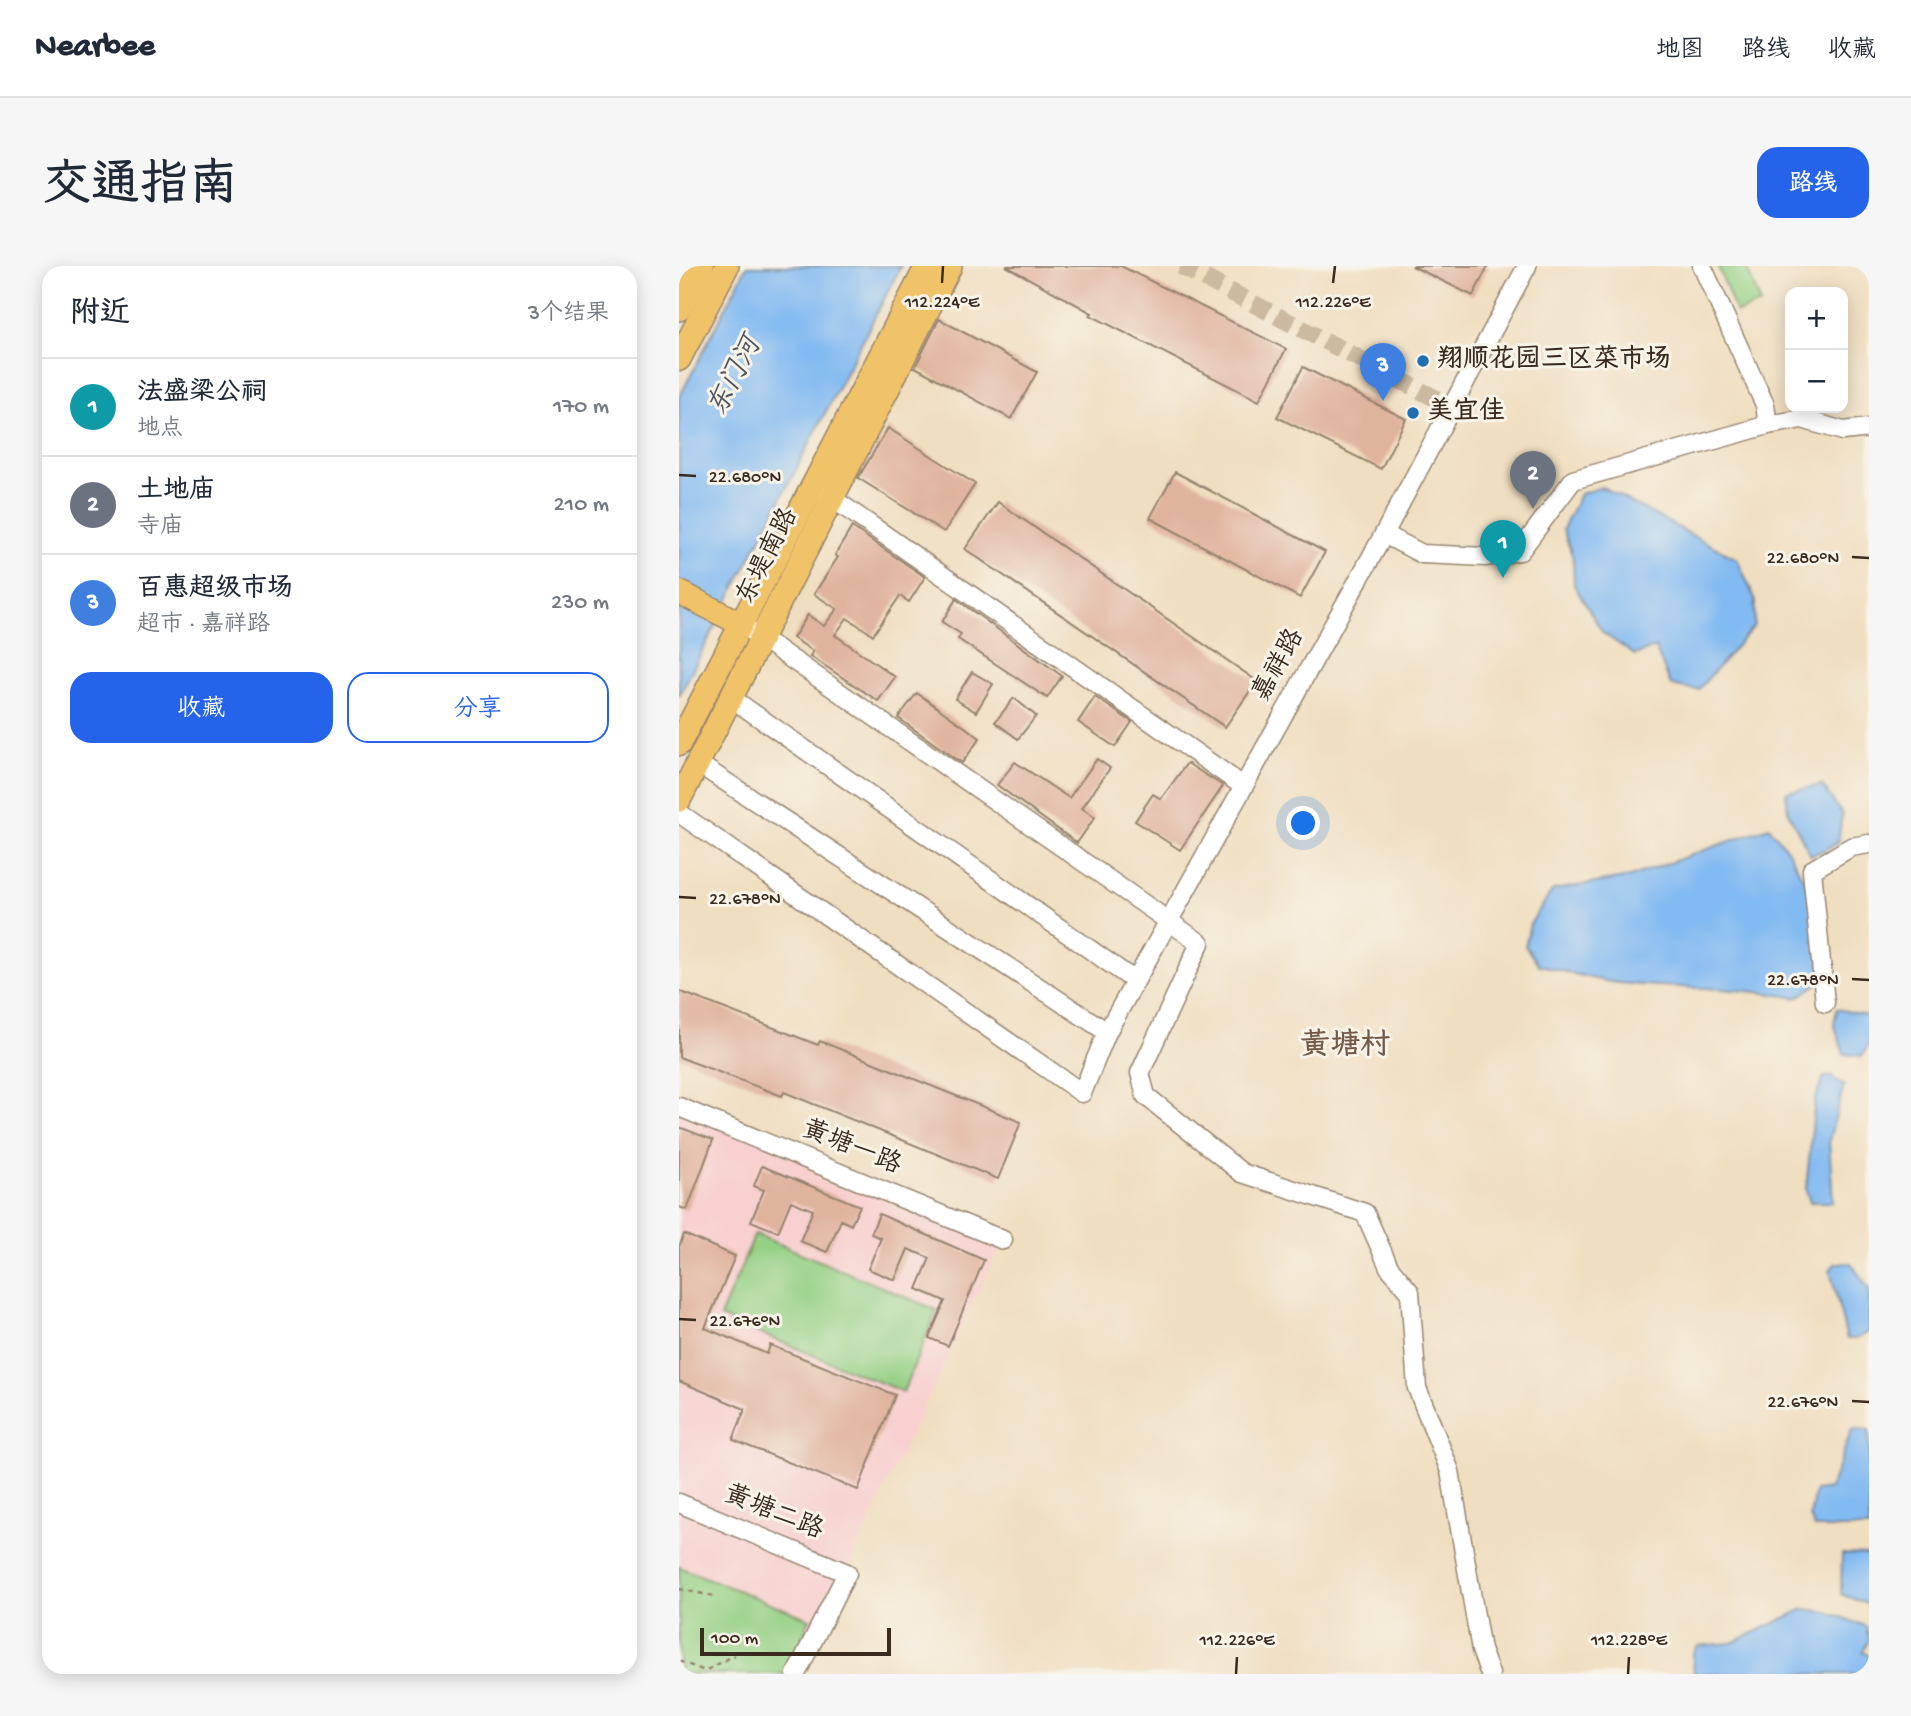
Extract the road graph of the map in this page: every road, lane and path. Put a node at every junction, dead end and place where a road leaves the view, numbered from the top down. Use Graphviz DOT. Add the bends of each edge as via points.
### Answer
graph roads {
  1 [pos="702,266"];
  2 [pos="727,266"];
  3 [pos="927,266"];
  4 [pos="950,266"];
  5 [pos="1527,266"];
  6 [pos="1702,266"];
  7 [pos="679,309"];
  8 [pos="679,359"];
  9 [pos="1768,425"];
  10 [pos="1869,428"];
  11 [pos="822,491"];
  12 [pos="1384,534"];
  13 [pos="679,592"];
  14 [pos="750,630"];
  15 [pos="730,697"];
  16 [pos="679,744"];
  17 [pos="697,763"];
  18 [pos="1243,786"];
  19 [pos="679,800"];
  20 [pos="679,813"];
  21 [pos="1869,844"];
  22 [pos="1168,920"];
  23 [pos="1135,981"];
  24 [pos="1825,1003"];
  25 [pos="1107,1032"];
  26 [pos="679,1107"];
  27 [pos="1003,1240"];
  28 [pos="679,1503"];
  29 [pos="679,1588"];
  30 [pos="715,1596"];
  31 [pos="735,1655"];
  32 [pos="679,1661"];
  33 [pos="704,1672"];
  34 [pos="796,1674"];
  35 [pos="1490,1674"];
  1 -- 7 [label="main road"];
  2 -- 8 [label="main road"];
  3 -- 11 [label="main road, 东堤南路"];
  4 -- 11 [label="main road, 东堤南路"];
  5 -- 12 [label="street, 嘉祥路"];
  6 -- 9 [label="street" via="1765,404"];
  9 -- 10 [label="street" via="1802,419 1843,431"];
  9 -- 12 [label="street" via="1573,480 1520,551 1486,557 1422,554"];
  11 -- 14 [label="main road, 东堤南路"];
  11 -- 18 [label="street"];
  12 -- 18 [label="street, 嘉祥路"];
  13 -- 14 [label="main road"];
  14 -- 15 [label="main road, 东堤南路"];
  14 -- 16 [label="main road, 东堤南路"];
  14 -- 22 [label="street"];
  15 -- 17 [label="main road, 东堤南路"];
  15 -- 23 [label="street"];
  17 -- 19 [label="main road, 东堤南路"];
  17 -- 25 [label="street"];
  18 -- 22 [label="street, 嘉祥路"];
  20 -- 25 [label="street, 嘉祥路" via="1082,1093"];
  21 -- 24 [label="street" via="1851,847 1812,870"];
  22 -- 23 [label="street, 嘉祥路"];
  22 -- 35 [label="street" via="1201,943 1140,1073 1146,1096 1242,1173 1365,1213 1389,1267 1410,1292 1417,1388 1450,1471 1481,1650"];
  23 -- 25 [label="street, 嘉祥路"];
  26 -- 27 [label="street, 黄塘一路"];
  28 -- 34 [label="street, 黄塘二路" via="846,1573"];
  29 -- 30 [label="path"];
  31 -- 33 [label="path"];
  32 -- 33 [label="path"];
}
